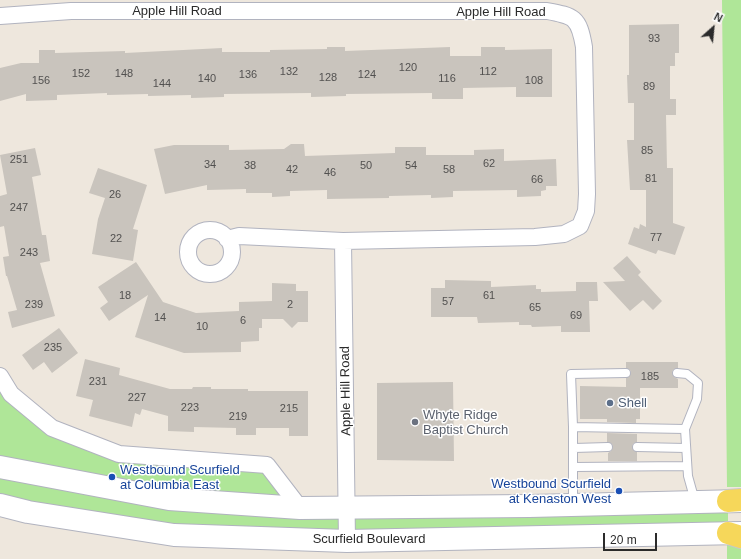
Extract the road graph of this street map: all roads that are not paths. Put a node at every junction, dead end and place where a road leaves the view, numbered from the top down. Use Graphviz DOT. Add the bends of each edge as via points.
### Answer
graph roads {
  1 [pos="0,16"];
  2 [pos="227,239"];
  3 [pos="343,241"];
  4 [pos="626,373"];
  5 [pos="678,373"];
  6 [pos="0,376"];
  7 [pos="573,427"];
  8 [pos="685,429"];
  9 [pos="637,447"];
  10 [pos="574,448"];
  11 [pos="608,448"];
  12 [pos="686,448"];
  13 [pos="0,455"];
  14 [pos="574,466"];
  15 [pos="687,466"];
  16 [pos="0,467"];
  17 [pos="26,473"];
  18 [pos="737,501"];
  19 [pos="695,502"];
  20 [pos="0,505"];
  21 [pos="573,505"];
  22 [pos="300,508"];
  23 [pos="347,509"];
  24 [pos="28,512"];
  25 [pos="0,522"];
  26 [pos="737,534"];
  27 [pos="347,541"];
  1 -- 3 [label="street, Apple Hill Road" via="71,11 547,11 569,15 581,28 584,47 587,194 586,212 580,226 564,234 535,238"];
  2 -- 3 [label="street, Apple Hill Road" via="239,236"];
  3 -- 23 [label="street, Apple Hill Road"];
  4 -- 7 [label="lane" via="571,374"];
  5 -- 8 [label="lane" via="687,374 698,383 697,399"];
  6 -- 22 [label="street" via="11,394 52,428 119,454 267,465"];
  7 -- 8 [label="lane"];
  7 -- 10 [label="lane"];
  8 -- 12 [label="lane"];
  9 -- 12 [label="lane"];
  10 -- 11 [label="lane"];
  10 -- 14 [label="lane"];
  12 -- 15 [label="lane"];
  13 -- 17 [label="street"];
  14 -- 15 [label="lane"];
  14 -- 21 [label="lane"];
  15 -- 19 [label="lane"];
  16 -- 17 [label="street"];
  17 -- 22 [label="street" via="169,500"];
  18 -- 19 [label="street"];
  19 -- 21 [label="street"];
  20 -- 24 [label="street, Scurfield Boulevard"];
  21 -- 23 [label="street"];
  22 -- 23 [label="street"];
  23 -- 27 [label="street, Apple Hill Road"];
  24 -- 25 [label="street"];
  24 -- 27 [label="street, Scurfield Boulevard" via="174,535"];
  26 -- 27 [label="street, Scurfield Boulevard"];
}
